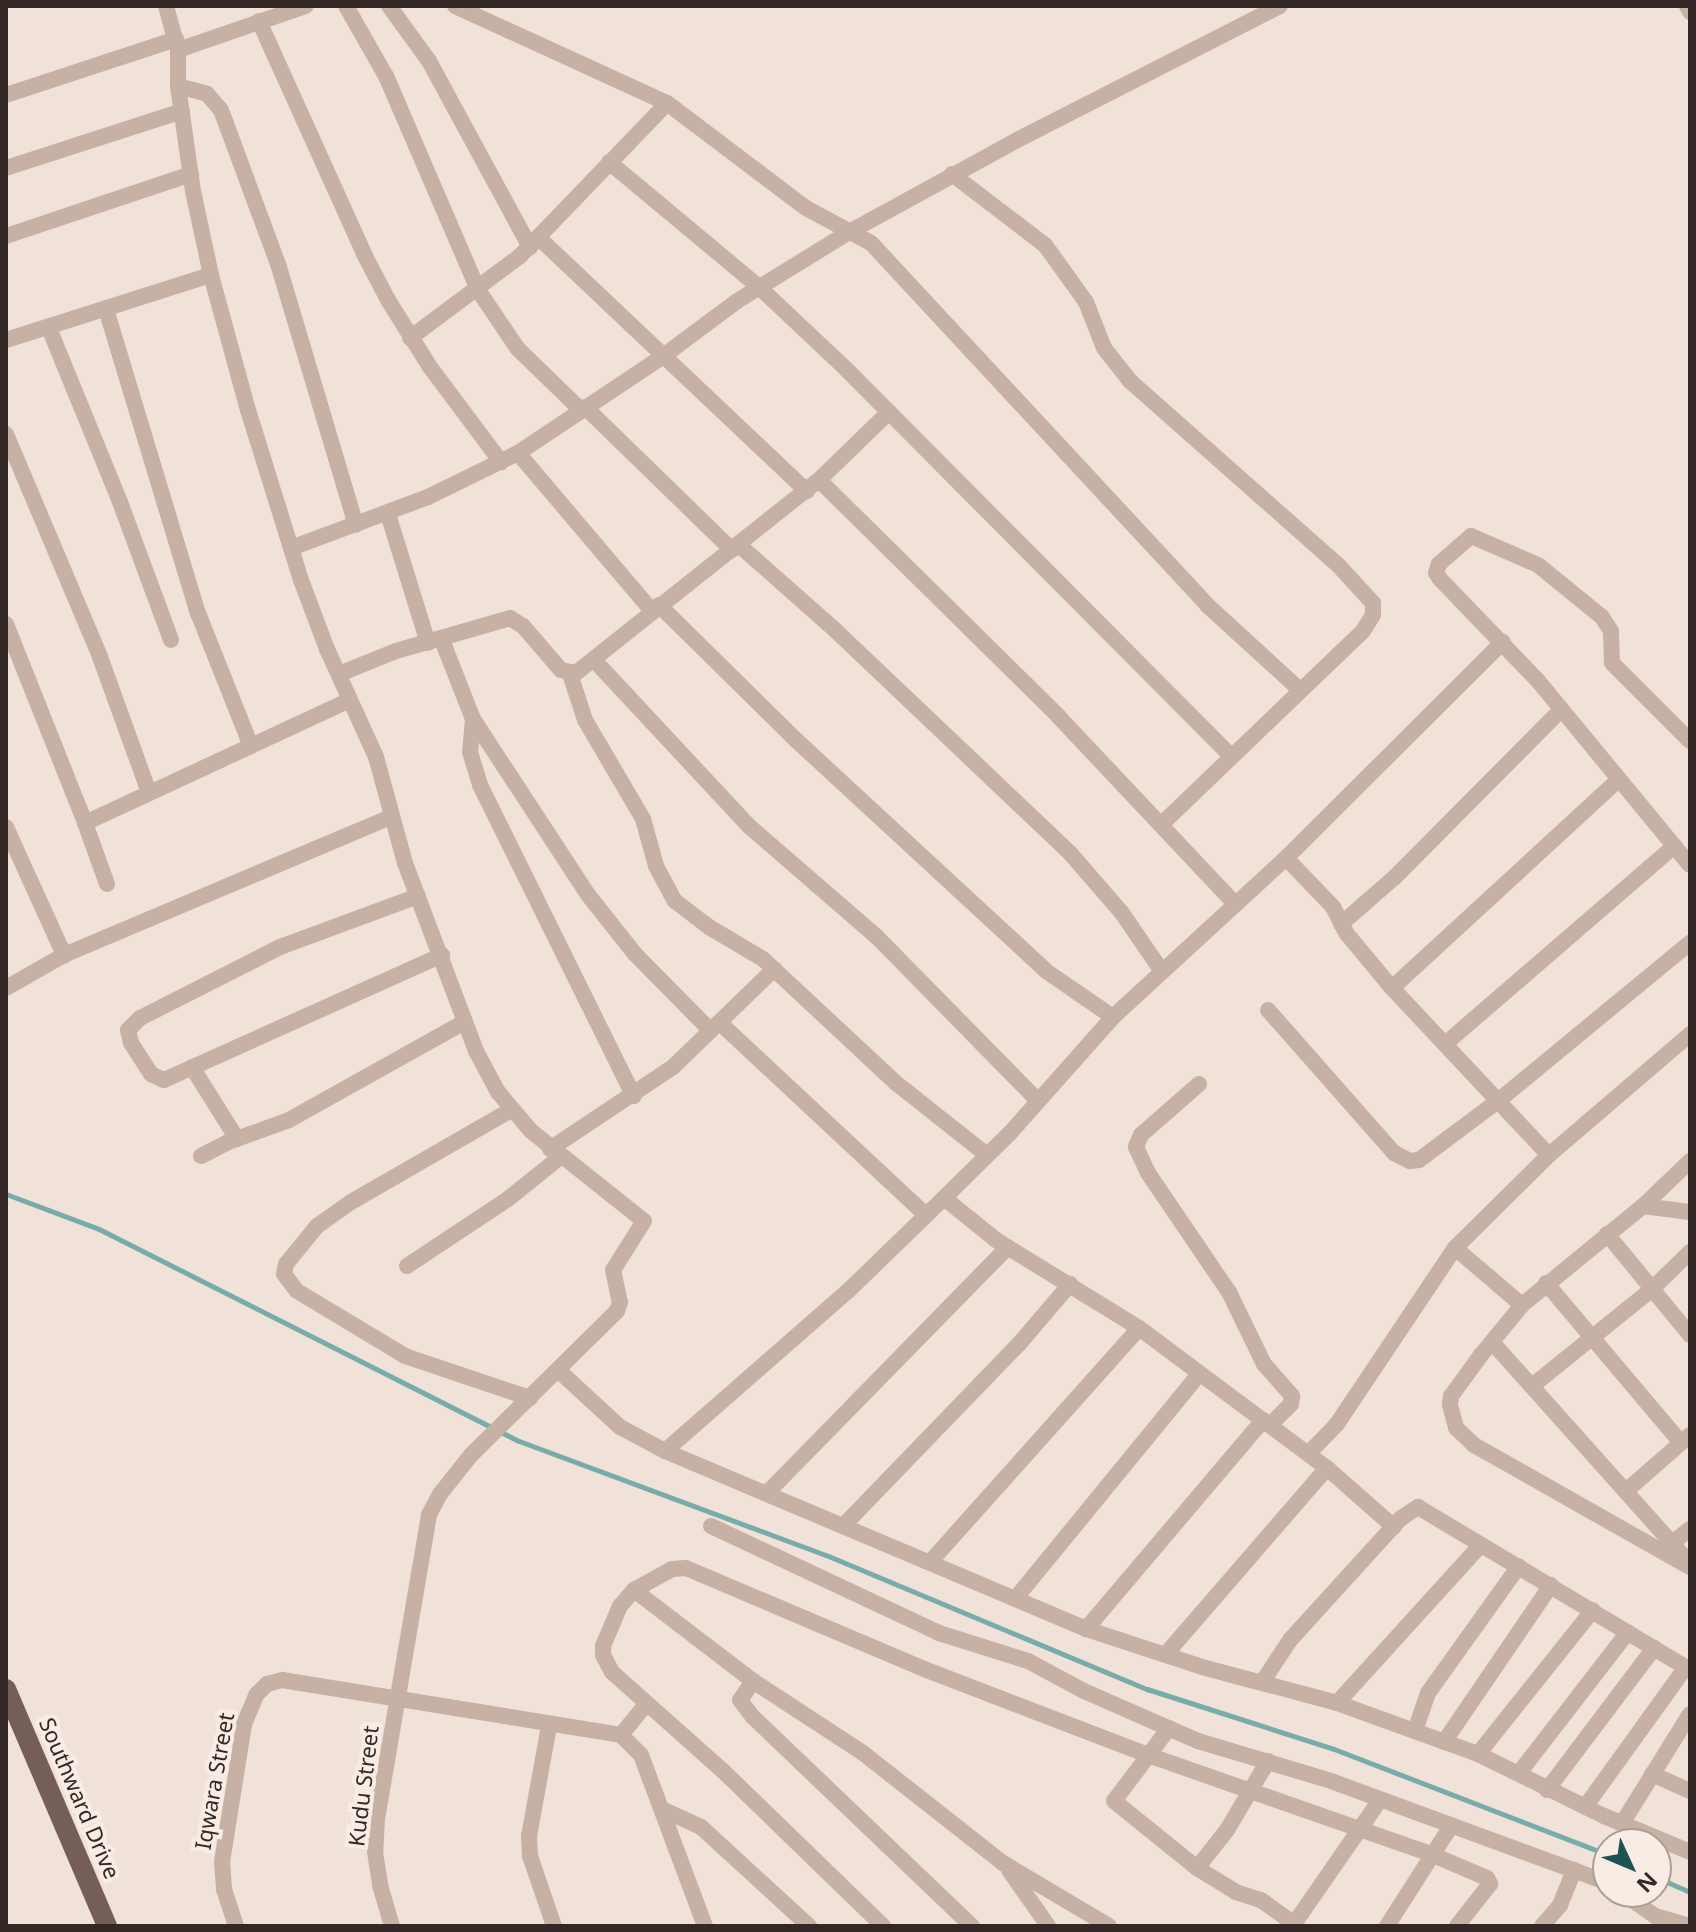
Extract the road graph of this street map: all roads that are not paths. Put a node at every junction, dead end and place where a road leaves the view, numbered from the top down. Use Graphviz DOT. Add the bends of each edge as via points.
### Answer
graph roads {
  1 [pos="166,6"];
  2 [pos="306,6"];
  3 [pos="346,6"];
  4 [pos="389,6"];
  5 [pos="455,6"];
  6 [pos="1280,6"];
  7 [pos="1687,6"];
  8 [pos="1690,12"];
  9 [pos="259,21"];
  10 [pos="177,44"];
  11 [pos="178,86"];
  12 [pos="6,95"];
  13 [pos="667,103"];
  14 [pos="182,111"];
  15 [pos="609,162"];
  16 [pos="6,168"];
  17 [pos="191,174"];
  18 [pos="952,174"];
  19 [pos="851,231"];
  20 [pos="6,236"];
  21 [pos="534,242"];
  22 [pos="211,275"];
  23 [pos="759,287"];
  24 [pos="478,290"];
  25 [pos="106,309"];
  26 [pos="49,328"];
  27 [pos="410,338"];
  28 [pos="6,340"];
  29 [pos="662,357"];
  30 [pos="583,409"];
  31 [pos="889,412"];
  32 [pos="6,434"];
  33 [pos="518,453"];
  34 [pos="501,462"];
  35 [pos="813,486"];
  36 [pos="388,514"];
  37 [pos="356,525"];
  38 [pos="291,548"];
  39 [pos="736,548"];
  40 [pos="655,607"];
  41 [pos="6,624"];
  42 [pos="171,640"];
  43 [pos="435,641"];
  44 [pos="1503,642"];
  45 [pos="595,661"];
  46 [pos="339,674"];
  47 [pos="570,674"];
  48 [pos="1299,689"];
  49 [pos="350,700"];
  50 [pos="1561,710"];
  51 [pos="473,719"];
  52 [pos="1690,741"];
  53 [pos="251,746"];
  54 [pos="1230,755"];
  55 [pos="1618,780"];
  56 [pos="149,792"];
  57 [pos="390,817"];
  58 [pos="85,823"];
  59 [pos="1162,824"];
  60 [pos="6,827"];
  61 [pos="1674,846"];
  62 [pos="1286,858"];
  63 [pos="1690,865"];
  64 [pos="107,884"];
  65 [pos="418,896"];
  66 [pos="1234,903"];
  67 [pos="1341,924"];
  68 [pos="1690,943"];
  69 [pos="64,955"];
  70 [pos="442,955"];
  71 [pos="774,969"];
  72 [pos="1161,970"];
  73 [pos="6,988"];
  74 [pos="1392,988"];
  75 [pos="1268,1010"];
  76 [pos="1113,1017"];
  77 [pos="464,1022"];
  78 [pos="716,1027"];
  79 [pos="1690,1034"];
  80 [pos="1445,1044"];
  81 [pos="192,1067"];
  82 [pos="1199,1084"];
  83 [pos="634,1096"];
  84 [pos="1038,1101"];
  85 [pos="1498,1101"];
  86 [pos="511,1110"];
  87 [pos="237,1139"];
  88 [pos="555,1153"];
  89 [pos="987,1155"];
  90 [pos="1549,1155"];
  91 [pos="201,1156"];
  92 [pos="1690,1161"];
  93 [pos="944,1198"];
  94 [pos="1643,1206"];
  95 [pos="1690,1212"];
  96 [pos="926,1215"];
  97 [pos="1607,1234"];
  98 [pos="1007,1248"];
  99 [pos="1455,1248"];
  100 [pos="1690,1252"];
  101 [pos="407,1266"];
  102 [pos="1546,1283"];
  103 [pos="1070,1284"];
  104 [pos="1652,1289"];
  105 [pos="1522,1305"];
  106 [pos="1139,1328"];
  107 [pos="1690,1335"];
  108 [pos="1592,1337"];
  109 [pos="1492,1342"];
  110 [pos="558,1370"];
  111 [pos="1199,1374"];
  112 [pos="1532,1386"];
  113 [pos="524,1403"];
  114 [pos="1266,1422"];
  115 [pos="1686,1439"];
  116 [pos="665,1451"];
  117 [pos="1309,1453"];
  118 [pos="1327,1468"];
  119 [pos="1626,1491"];
  120 [pos="768,1492"];
  121 [pos="844,1525"];
  122 [pos="711,1526"];
  123 [pos="1394,1527"];
  124 [pos="1690,1529"];
  125 [pos="1672,1543"];
  126 [pos="1481,1545"];
  127 [pos="931,1561"];
  128 [pos="1690,1565"];
  129 [pos="1519,1566"];
  130 [pos="1551,1585"];
  131 [pos="634,1590"];
  132 [pos="1015,1599"];
  133 [pos="1593,1610"];
  134 [pos="1086,1629"];
  135 [pos="1628,1632"];
  136 [pos="1654,1648"];
  137 [pos="1690,1648"];
  138 [pos="1167,1653"];
  139 [pos="1685,1666"];
  140 [pos="753,1681"];
  141 [pos="1263,1681"];
  142 [pos="6,1689"];
  143 [pos="397,1698"];
  144 [pos="1337,1703"];
  145 [pos="646,1704"];
  146 [pos="1690,1714"];
  147 [pos="13,1720"];
  148 [pos="549,1726"];
  149 [pos="1169,1728"];
  150 [pos="1415,1731"];
  151 [pos="621,1735"];
  152 [pos="1444,1742"];
  153 [pos="1478,1754"];
  154 [pos="1148,1755"];
  155 [pos="1268,1761"];
  156 [pos="1519,1773"];
  157 [pos="1652,1774"];
  158 [pos="1547,1790"];
  159 [pos="1690,1791"];
  160 [pos="1250,1793"];
  161 [pos="1380,1800"];
  162 [pos="1585,1807"];
  163 [pos="664,1810"];
  164 [pos="1623,1822"];
  165 [pos="1451,1826"];
  166 [pos="1358,1831"];
  167 [pos="1690,1852"];
  168 [pos="1433,1855"];
  169 [pos="1003,1863"];
  170 [pos="1197,1868"];
  171 [pos="1574,1870"];
  172 [pos="1592,1877"];
  173 [pos="1651,1921"];
  174 [pos="1296,1925"];
  175 [pos="107,1926"];
  176 [pos="236,1926"];
  177 [pos="392,1926"];
  178 [pos="554,1926"];
  179 [pos="705,1926"];
  180 [pos="809,1926"];
  181 [pos="883,1926"];
  182 [pos="972,1926"];
  183 [pos="1048,1926"];
  184 [pos="1109,1926"];
  185 [pos="1387,1926"];
  186 [pos="1457,1926"];
  187 [pos="1542,1926"];
  188 [pos="1689,1926"];
  1 -- 10 [label="street"];
  2 -- 9 [label="street"];
  3 -- 24 [label="street" via="386,76"];
  4 -- 21 [label="street" via="429,61"];
  5 -- 13 [label="street"];
  6 -- 18 [label="street"];
  7 -- 8 [label="street"];
  9 -- 10 [label="street"];
  9 -- 27 [label="street" via="364,254"];
  10 -- 11 [label="street"];
  10 -- 12 [label="street"];
  11 -- 14 [label="street"];
  11 -- 37 [label="street" via="207,94 221,110 279,267"];
  13 -- 15 [label="street"];
  13 -- 19 [label="street" via="806,208"];
  14 -- 16 [label="street"];
  14 -- 17 [label="street"];
  15 -- 21 [label="street"];
  15 -- 23 [label="street"];
  17 -- 20 [label="street"];
  17 -- 22 [label="street"];
  18 -- 19 [label="street"];
  18 -- 48 [label="street" via="1045,245 1086,302 1113,362 1158,410 1368,596 1374,609 1370,622"];
  19 -- 23 [label="street"];
  19 -- 48 [label="street" via="885,255 1207,605"];
  21 -- 24 [label="street"];
  21 -- 29 [label="street"];
  22 -- 25 [label="street"];
  22 -- 38 [label="street"];
  23 -- 29 [label="street"];
  23 -- 31 [label="street"];
  24 -- 27 [label="street"];
  24 -- 30 [label="street" via="518,349"];
  25 -- 26 [label="street"];
  25 -- 53 [label="street" via="198,613"];
  26 -- 28 [label="street"];
  26 -- 42 [label="street"];
  27 -- 34 [label="street"];
  29 -- 30 [label="street"];
  29 -- 35 [label="street"];
  30 -- 33 [label="street"];
  30 -- 39 [label="street"];
  31 -- 35 [label="street"];
  31 -- 54 [label="street"];
  32 -- 56 [label="street" via="100,657"];
  33 -- 34 [label="street"];
  33 -- 40 [label="street"];
  34 -- 36 [label="street"];
  35 -- 39 [label="street"];
  35 -- 59 [label="street" via="1058,716"];
  36 -- 37 [label="street"];
  36 -- 43 [label="street"];
  37 -- 38 [label="street"];
  38 -- 46 [label="street"];
  39 -- 40 [label="street"];
  39 -- 72 [label="street" via="835,630 1070,853 1122,913"];
  40 -- 45 [label="street"];
  40 -- 76 [label="street" via="1046,971"];
  41 -- 58 [label="street"];
  43 -- 46 [label="street"];
  43 -- 47 [label="street" via="510,618"];
  43 -- 51 [label="street"];
  44 -- 50 [label="street"];
  44 -- 52 [label="street" via="1436,573 1452,549 1471,536 1538,565 1602,617 1611,631 1610,659 1616,669"];
  44 -- 62 [label="street"];
  45 -- 47 [label="street"];
  45 -- 84 [label="street" via="750,827 878,938"];
  46 -- 49 [label="street"];
  47 -- 71 [label="street" via="585,720 643,819 665,887 687,911"];
  48 -- 54 [label="street"];
  49 -- 53 [label="street"];
  49 -- 57 [label="street" via="376,757"];
  50 -- 55 [label="street"];
  50 -- 67 [label="street" via="1405,868"];
  51 -- 78 [label="street" via="589,896 635,954"];
  51 -- 83 [label="street" via="470,752 480,785"];
  53 -- 56 [label="street"];
  54 -- 59 [label="street"];
  55 -- 61 [label="street"];
  55 -- 74 [label="street"];
  56 -- 58 [label="street"];
  57 -- 65 [label="street"];
  57 -- 69 [label="street"];
  58 -- 64 [label="street"];
  59 -- 66 [label="street"];
  60 -- 69 [label="street"];
  61 -- 63 [label="street"];
  61 -- 80 [label="street"];
  62 -- 66 [label="street"];
  62 -- 67 [label="street" via="1333,907"];
  65 -- 70 [label="street"];
  65 -- 81 [label="street" via="280,947 131,1025 131,1043 155,1077 164,1080"];
  66 -- 72 [label="street"];
  67 -- 74 [label="street"];
  68 -- 85 [label="street"];
  69 -- 73 [label="street"];
  70 -- 77 [label="street"];
  70 -- 81 [label="street"];
  71 -- 78 [label="street"];
  71 -- 89 [label="street" via="896,1083"];
  72 -- 76 [label="street"];
  74 -- 80 [label="street"];
  75 -- 85 [label="street" via="1402,1159 1426,1156"];
  76 -- 84 [label="street"];
  77 -- 86 [label="street" via="485,1070"];
  77 -- 87 [label="street" via="289,1120"];
  78 -- 83 [label="street"];
  78 -- 96 [label="street"];
  79 -- 90 [label="street"];
  80 -- 85 [label="street"];
  81 -- 87 [label="street"];
  82 -- 114 [label="street" via="1141,1135 1136,1147 1154,1184 1229,1292 1264,1364 1292,1396 1291,1404"];
  83 -- 88 [label="street"];
  84 -- 89 [label="street"];
  85 -- 90 [label="street"];
  86 -- 88 [label="street"];
  86 -- 113 [label="street" via="317,1226 286,1264 284,1274 297,1291 405,1356"];
  87 -- 91 [label="street"];
  88 -- 101 [label="street" via="508,1199"];
  88 -- 110 [label="street, Kudu Street" via="630,1207 644,1225 613,1270 617,1311"];
  89 -- 93 [label="street"];
  90 -- 99 [label="street"];
  92 -- 94 [label="street"];
  93 -- 96 [label="street"];
  93 -- 98 [label="street"];
  94 -- 95 [label="street"];
  94 -- 97 [label="street"];
  96 -- 116 [label="street" via="783,1350"];
  97 -- 102 [label="street"];
  97 -- 104 [label="street"];
  98 -- 103 [label="street"];
  98 -- 120 [label="street"];
  99 -- 105 [label="street"];
  99 -- 117 [label="street" via="1337,1424"];
  100 -- 104 [label="street"];
  102 -- 105 [label="street"];
  102 -- 108 [label="street"];
  103 -- 106 [label="street"];
  103 -- 121 [label="street"];
  104 -- 107 [label="street"];
  104 -- 108 [label="street"];
  105 -- 109 [label="street"];
  106 -- 111 [label="street"];
  106 -- 127 [label="street"];
  108 -- 112 [label="street"];
  108 -- 115 [label="street"];
  109 -- 112 [label="street"];
  109 -- 128 [label="street" via="1450,1400 1450,1417 1462,1435 1494,1459"];
  110 -- 113 [label="street, Kudu Street"];
  110 -- 116 [label="street" via="620,1427"];
  111 -- 114 [label="street"];
  111 -- 132 [label="street"];
  112 -- 119 [label="street"];
  113 -- 143 [label="street, Kudu Street" via="471,1455 429,1515"];
  114 -- 117 [label="street"];
  114 -- 134 [label="street"];
  115 -- 119 [label="street"];
  116 -- 120 [label="street"];
  117 -- 118 [label="street"];
  118 -- 123 [label="street"];
  118 -- 138 [label="street"];
  119 -- 125 [label="street"];
  120 -- 121 [label="street"];
  121 -- 127 [label="street"];
  122 -- 149 [label="street" via="939,1633 1028,1661"];
  123 -- 126 [label="street" via="1408,1511 1421,1507"];
  123 -- 141 [label="street" via="1282,1648"];
  124 -- 125 [label="street"];
  125 -- 128 [label="street"];
  126 -- 129 [label="street"];
  126 -- 144 [label="street"];
  127 -- 132 [label="street"];
  129 -- 130 [label="street"];
  129 -- 150 [label="street" via="1428,1693"];
  130 -- 133 [label="street"];
  130 -- 152 [label="street"];
  131 -- 140 [label="street"];
  131 -- 145 [label="street" via="615,1616 603,1655 612,1672"];
  131 -- 154 [label="street" via="672,1569 686,1568 924,1669"];
  132 -- 134 [label="street"];
  133 -- 135 [label="street"];
  133 -- 153 [label="street"];
  134 -- 138 [label="street"];
  135 -- 136 [label="street"];
  135 -- 156 [label="street"];
  136 -- 139 [label="street"];
  136 -- 158 [label="street"];
  137 -- 139 [label="street"];
  138 -- 141 [label="street"];
  139 -- 162 [label="street"];
  140 -- 169 [label="street" via="863,1753"];
  140 -- 182 [label="street" via="740,1700 753,1717"];
  141 -- 144 [label="street"];
  142 -- 147 [label="main road, Southward Drive"];
  143 -- 148 [label="street, Iqwara Street"];
  143 -- 176 [label="street, Iqwara Street" via="296,1680 267,1684 257,1694 244,1724 224,1841 224,1889"];
  143 -- 177 [label="street, Kudu Street" via="375,1852"];
  144 -- 150 [label="street"];
  145 -- 151 [label="street"];
  145 -- 181 [label="street"];
  146 -- 157 [label="street"];
  147 -- 175 [label="main road, Southward Drive"];
  148 -- 151 [label="street, Iqwara Street"];
  148 -- 178 [label="street" via="529,1836 530,1856"];
  149 -- 154 [label="street"];
  149 -- 155 [label="street"];
  150 -- 152 [label="street"];
  151 -- 163 [label="street" via="641,1755"];
  152 -- 153 [label="street"];
  153 -- 156 [label="street"];
  154 -- 160 [label="street"];
  154 -- 170 [label="street" via="1114,1801"];
  155 -- 160 [label="street"];
  155 -- 161 [label="street"];
  156 -- 158 [label="street"];
  157 -- 159 [label="street"];
  157 -- 164 [label="street"];
  158 -- 162 [label="street"];
  160 -- 166 [label="street"];
  160 -- 170 [label="street"];
  161 -- 165 [label="street"];
  161 -- 166 [label="street"];
  162 -- 164 [label="street"];
  163 -- 179 [label="street"];
  163 -- 180 [label="street" via="701,1827"];
  164 -- 167 [label="street"];
  165 -- 168 [label="street"];
  165 -- 171 [label="street"];
  166 -- 168 [label="street"];
  166 -- 174 [label="street"];
  168 -- 185 [label="street"];
  168 -- 186 [label="street" via="1490,1884"];
  169 -- 183 [label="street"];
  169 -- 184 [label="street"];
  170 -- 174 [label="street" via="1236,1892 1261,1900"];
  171 -- 172 [label="street"];
  171 -- 187 [label="street" via="1560,1905"];
  173 -- 188 [label="street"];
}
